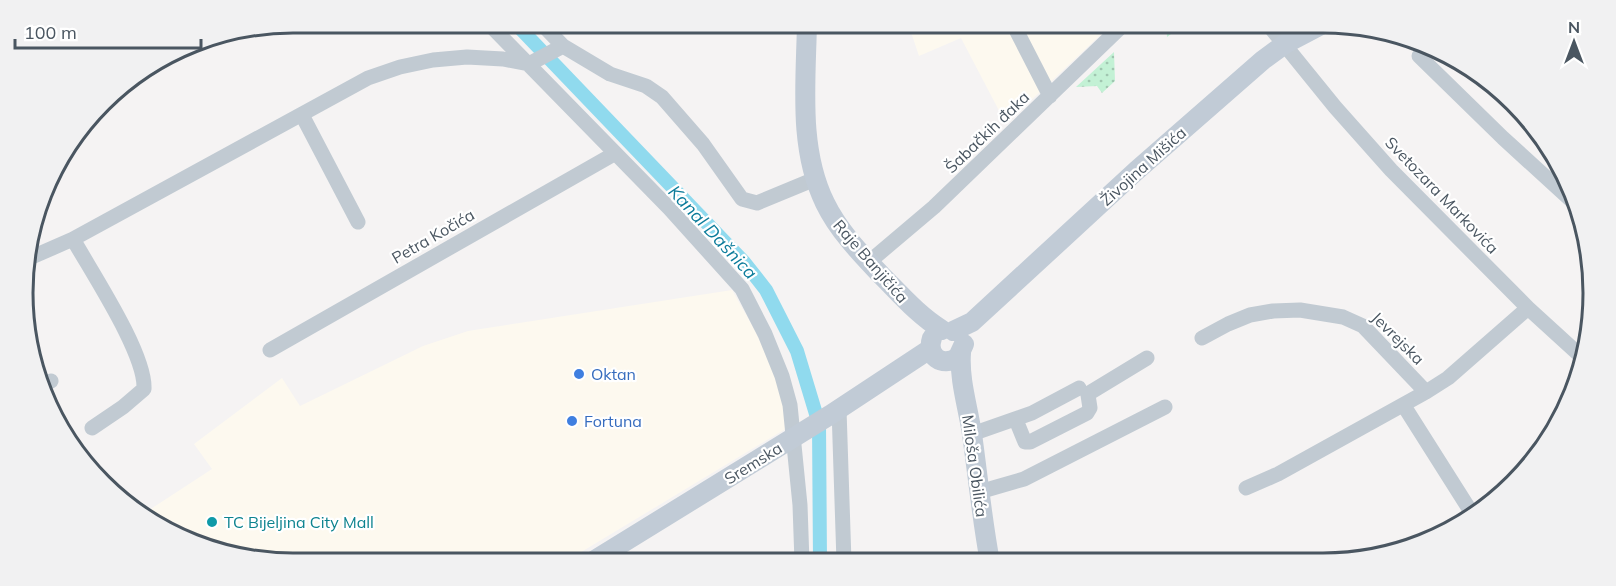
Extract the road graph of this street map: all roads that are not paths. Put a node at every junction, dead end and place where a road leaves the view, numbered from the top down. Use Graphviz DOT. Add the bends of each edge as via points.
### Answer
graph roads {
  1 [pos="497,33"];
  2 [pos="548,33"];
  3 [pos="807,33"];
  4 [pos="1018,33"];
  5 [pos="1115,33"];
  6 [pos="1276,33"];
  7 [pos="1306,33"];
  8 [pos="1285,44"];
  9 [pos="559,48"];
  10 [pos="1419,56"];
  11 [pos="533,61"];
  12 [pos="1050,96"];
  13 [pos="302,116"];
  14 [pos="614,154"];
  15 [pos="814,179"];
  16 [pos="1562,192"];
  17 [pos="358,222"];
  18 [pos="73,239"];
  19 [pos="36,255"];
  20 [pos="869,262"];
  21 [pos="1528,308"];
  22 [pos="923,319"];
  23 [pos="1202,338"];
  24 [pos="947,349"];
  25 [pos="270,350"];
  26 [pos="1576,352"];
  27 [pos="1147,358"];
  28 [pos="1079,388"];
  29 [pos="1426,392"];
  30 [pos="1404,406"];
  31 [pos="1165,407"];
  32 [pos="834,412"];
  33 [pos="1016,420"];
  34 [pos="92,428"];
  35 [pos="972,434"];
  36 [pos="793,438"];
  37 [pos="1246,488"];
  38 [pos="979,492"];
  39 [pos="1469,508"];
  40 [pos="606,553"];
  41 [pos="802,553"];
  42 [pos="843,553"];
  43 [pos="989,553"];
  1 -- 11 [label="street" via="508,46"];
  2 -- 9 [label="street"];
  3 -- 15 [label="main road, Raje Banjičića" via="805,99"];
  4 -- 12 [label="street"];
  5 -- 12 [label="street, Šabačkih đaka"];
  6 -- 8 [label="street, Svetozara Markovića"];
  7 -- 8 [label="main road, Živojina Mišića"];
  8 -- 21 [label="street, Svetozara Markovića" via="1391,170"];
  8 -- 24 [label="main road, Živojina Mišića" via="1157,153"];
  9 -- 11 [label="street"];
  9 -- 15 [label="street" via="610,74 646,86 662,97 703,144 742,199 757,203"];
  10 -- 16 [label="street"];
  11 -- 13 [label="street" via="467,57 400,67 369,78"];
  11 -- 14 [label="street"];
  12 -- 20 [label="street, Šabačkih đaka" via="934,207"];
  13 -- 17 [label="street"];
  13 -- 18 [label="street"];
  14 -- 25 [label="street, Petra Kočića"];
  14 -- 36 [label="street" via="742,289 782,376"];
  15 -- 20 [label="main road, Raje Banjičića" via="834,220"];
  18 -- 19 [label="street"];
  18 -- 34 [label="street" via="132,345 144,378 144,389"];
  20 -- 22 [label="main road, Raje Banjičića"];
  21 -- 26 [label="street, Svetozara Markovića"];
  21 -- 29 [label="street" via="1448,378"];
  22 -- 24 [label="main road, Miloša Obilića"];
  23 -- 29 [label="street, Jevrejska" via="1250,315 1274,311 1300,310 1343,317 1363,326"];
  24 -- 32 [label="main road, Sremska" via="913,360"];
  24 -- 35 [label="main road, Miloša Obilića"];
  27 -- 33 [label="street" via="1091,392 1088,413 1030,442 1022,438"];
  28 -- 33 [label="street"];
  29 -- 30 [label="street"];
  30 -- 37 [label="street"];
  30 -- 39 [label="street"];
  31 -- 38 [label="street" via="1024,479"];
  32 -- 36 [label="main road, Sremska"];
  32 -- 42 [label="street"];
  33 -- 35 [label="street"];
  35 -- 38 [label="main road, Miloša Obilića"];
  36 -- 40 [label="main road, Sremska"];
  36 -- 41 [label="street"];
  38 -- 43 [label="main road, Miloša Obilića"];
}
